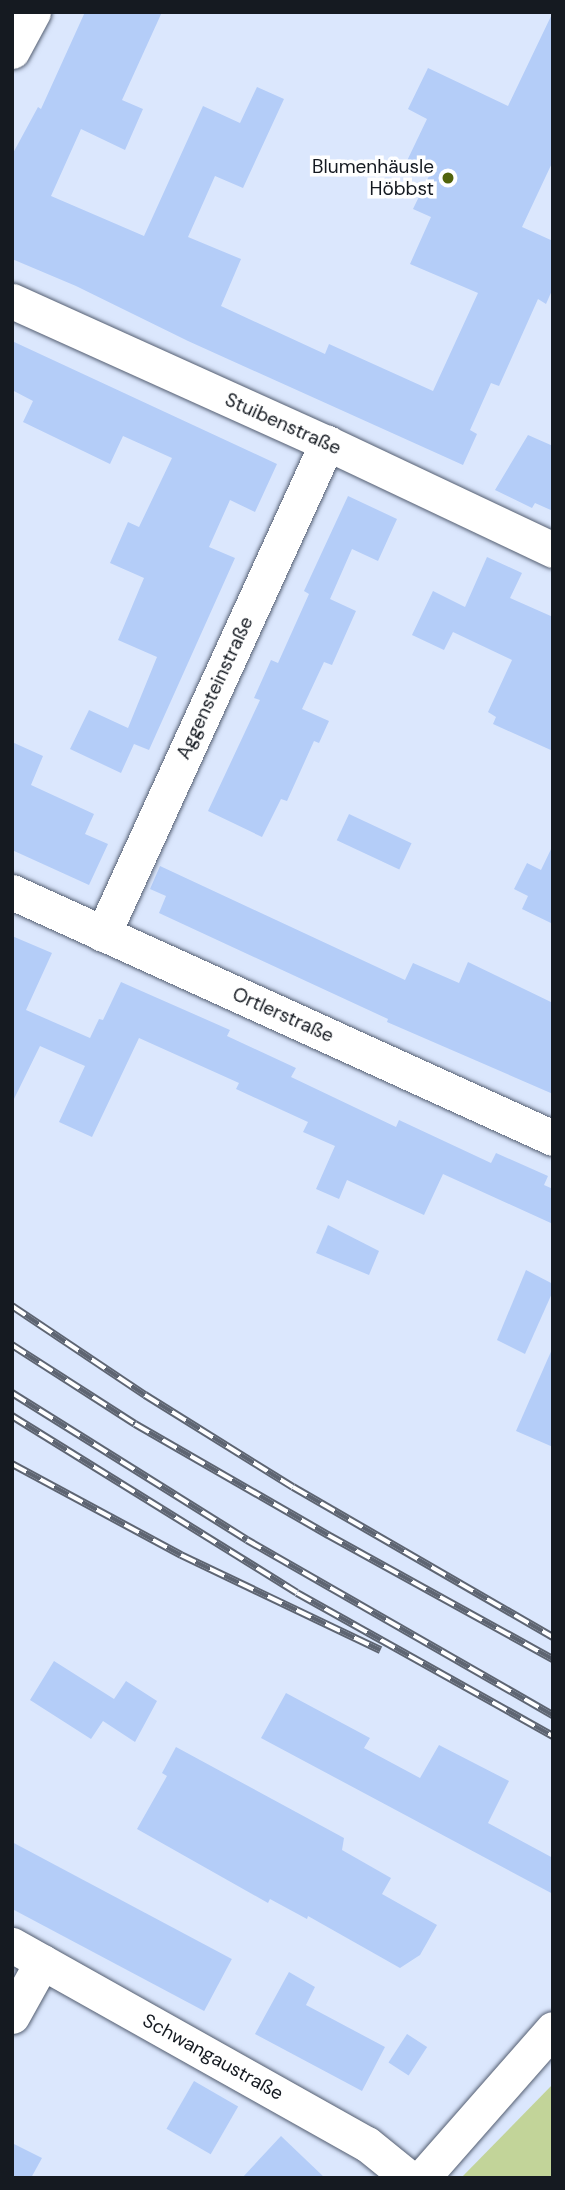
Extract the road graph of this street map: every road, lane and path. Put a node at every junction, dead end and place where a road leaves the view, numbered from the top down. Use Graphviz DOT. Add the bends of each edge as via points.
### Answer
graph roads {
  1 [pos="33,12"];
  2 [pos="12,51"];
  3 [pos="12,301"];
  4 [pos="327,443"];
  5 [pos="553,550"];
  6 [pos="12,892"];
  7 [pos="103,933"];
  8 [pos="553,1139"];
  9 [pos="27,1954"];
  10 [pos="12,2015"];
  11 [pos="553,2029"];
  12 [pos="408,2178"];
  13 [pos="422,2178"];
  1 -- 2 [label="street"];
  3 -- 4 [label="street, Stuibenstraße"];
  4 -- 5 [label="street, Stuibenstraße"];
  4 -- 7 [label="street, Aggensteinstraße"];
  6 -- 7 [label="street, Ortlerstraße"];
  7 -- 8 [label="street, Ortlerstraße"];
  9 -- 10 [label="street"];
  9 -- 12 [label="street, Schwangaustraße" via="367,2144"];
  11 -- 13 [label="street"];
}
